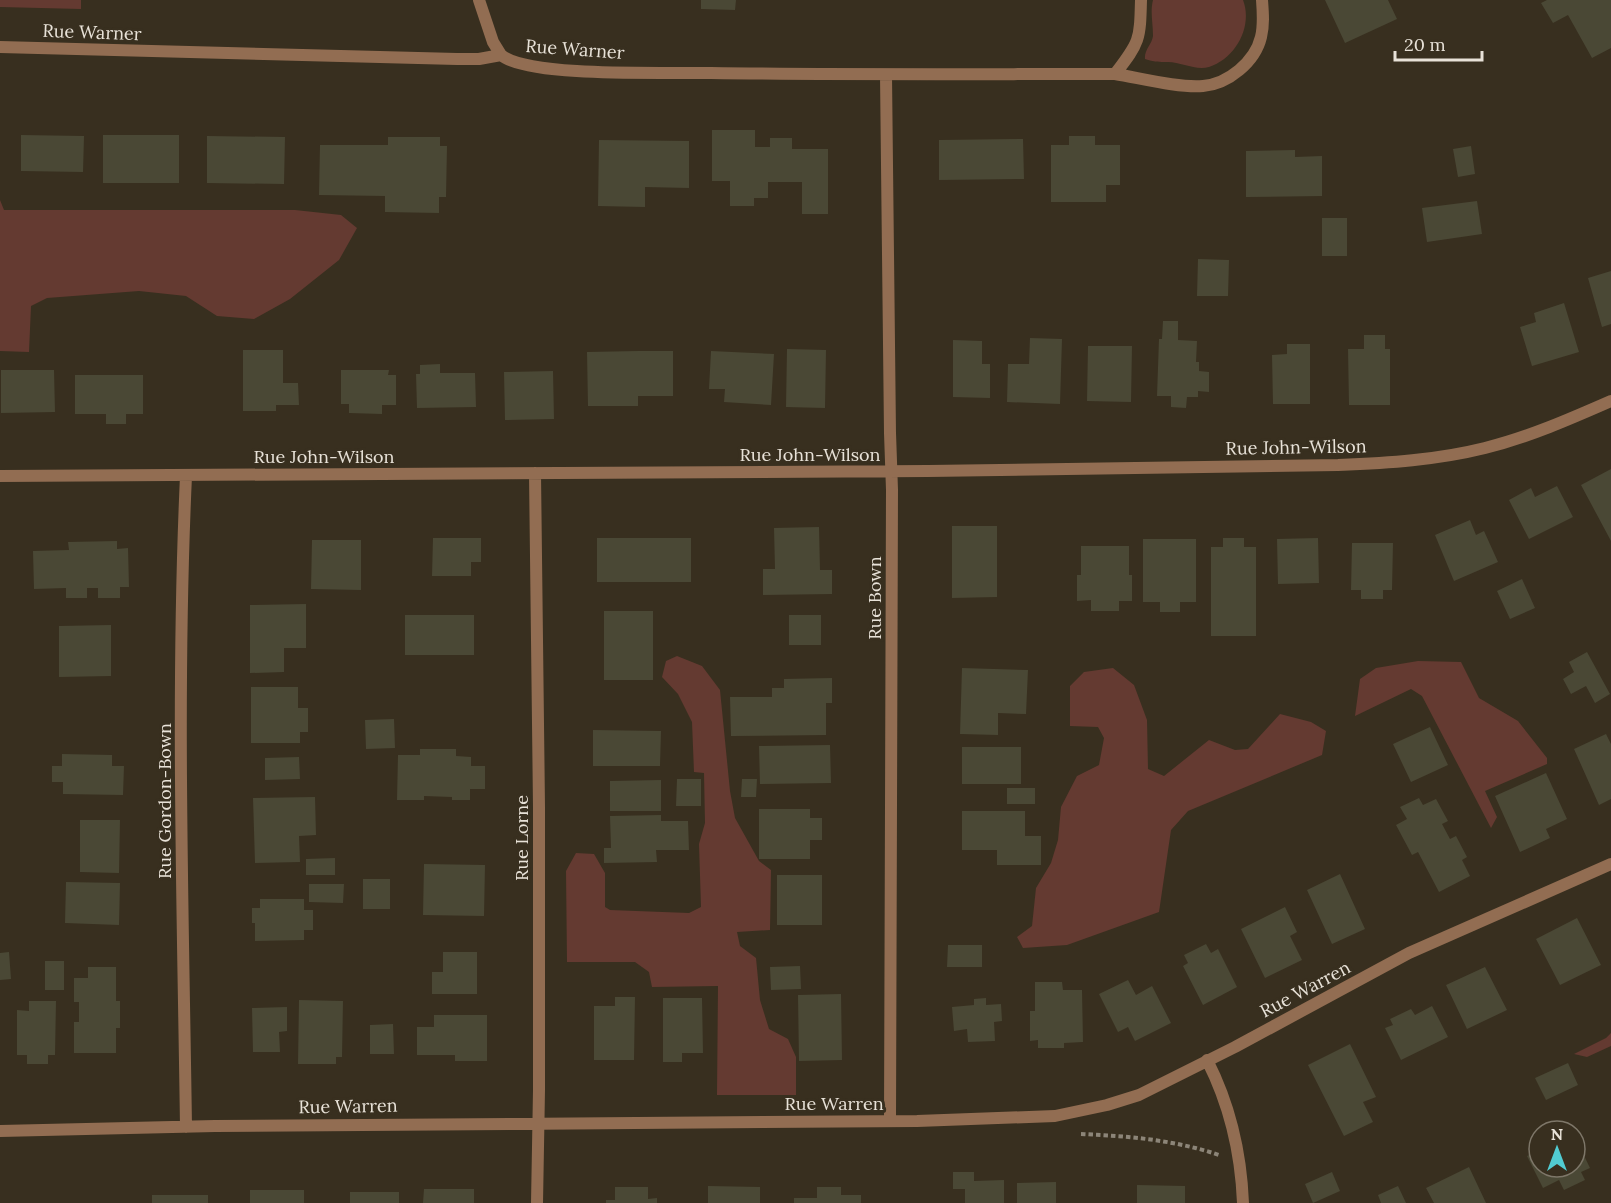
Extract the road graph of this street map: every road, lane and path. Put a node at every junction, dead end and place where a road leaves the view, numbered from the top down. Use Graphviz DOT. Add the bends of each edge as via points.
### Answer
graph roads {
  1 [pos="479,0"];
  2 [pos="1141,0"];
  3 [pos="1262,0"];
  4 [pos="0,47"];
  5 [pos="501,55"];
  6 [pos="1115,74"];
  7 [pos="886,75"];
  8 [pos="1611,401"];
  9 [pos="892,471"];
  10 [pos="535,473"];
  11 [pos="0,476"];
  12 [pos="186,476"];
  13 [pos="1611,864"];
  14 [pos="1207,1060"];
  15 [pos="1074,1113"];
  16 [pos="890,1121"];
  17 [pos="539,1122"];
  18 [pos="186,1127"];
  19 [pos="0,1131"];
  20 [pos="1240,1164"];
  21 [pos="537,1203"];
  22 [pos="1243,1203"];
  1 -- 5 [label="street"];
  2 -- 6 [label="street" via="1138,40"];
  3 -- 6 [label="street, Rue Warner" via="1261,39 1241,69 1224,80 1204,86"];
  4 -- 5 [label="street, Rue Warner" via="457,59"];
  5 -- 7 [label="street, Rue Warner" via="519,64 577,71"];
  6 -- 7 [label="street, Rue Warner"];
  7 -- 9 [label="street, Rue Bown"];
  8 -- 9 [label="street, Rue John-Wilson" via="1567,421 1485,448 1389,463"];
  9 -- 10 [label="street, Rue John-Wilson"];
  9 -- 16 [label="street, Rue Bown"];
  10 -- 12 [label="street, Rue John-Wilson"];
  10 -- 17 [label="street, Rue Lorne"];
  11 -- 12 [label="street, Rue John-Wilson"];
  12 -- 18 [label="street, Rue Gordon-Bown" via="181,786"];
  13 -- 14 [label="street, Rue Warren" via="1410,953"];
  14 -- 15 [label="street, Rue Warren" via="1139,1095"];
  14 -- 20 [label="street" via="1229,1111"];
  15 -- 16 [label="street, Rue Warren"];
  15 -- 20 [label="path" via="1077,1134 1126,1136 1183,1145"];
  16 -- 17 [label="street, Rue Warren"];
  17 -- 18 [label="street, Rue Warren"];
  17 -- 21 [label="street, Rue Lorne"];
  18 -- 19 [label="street, Rue Warren"];
  20 -- 22 [label="street"];
}
